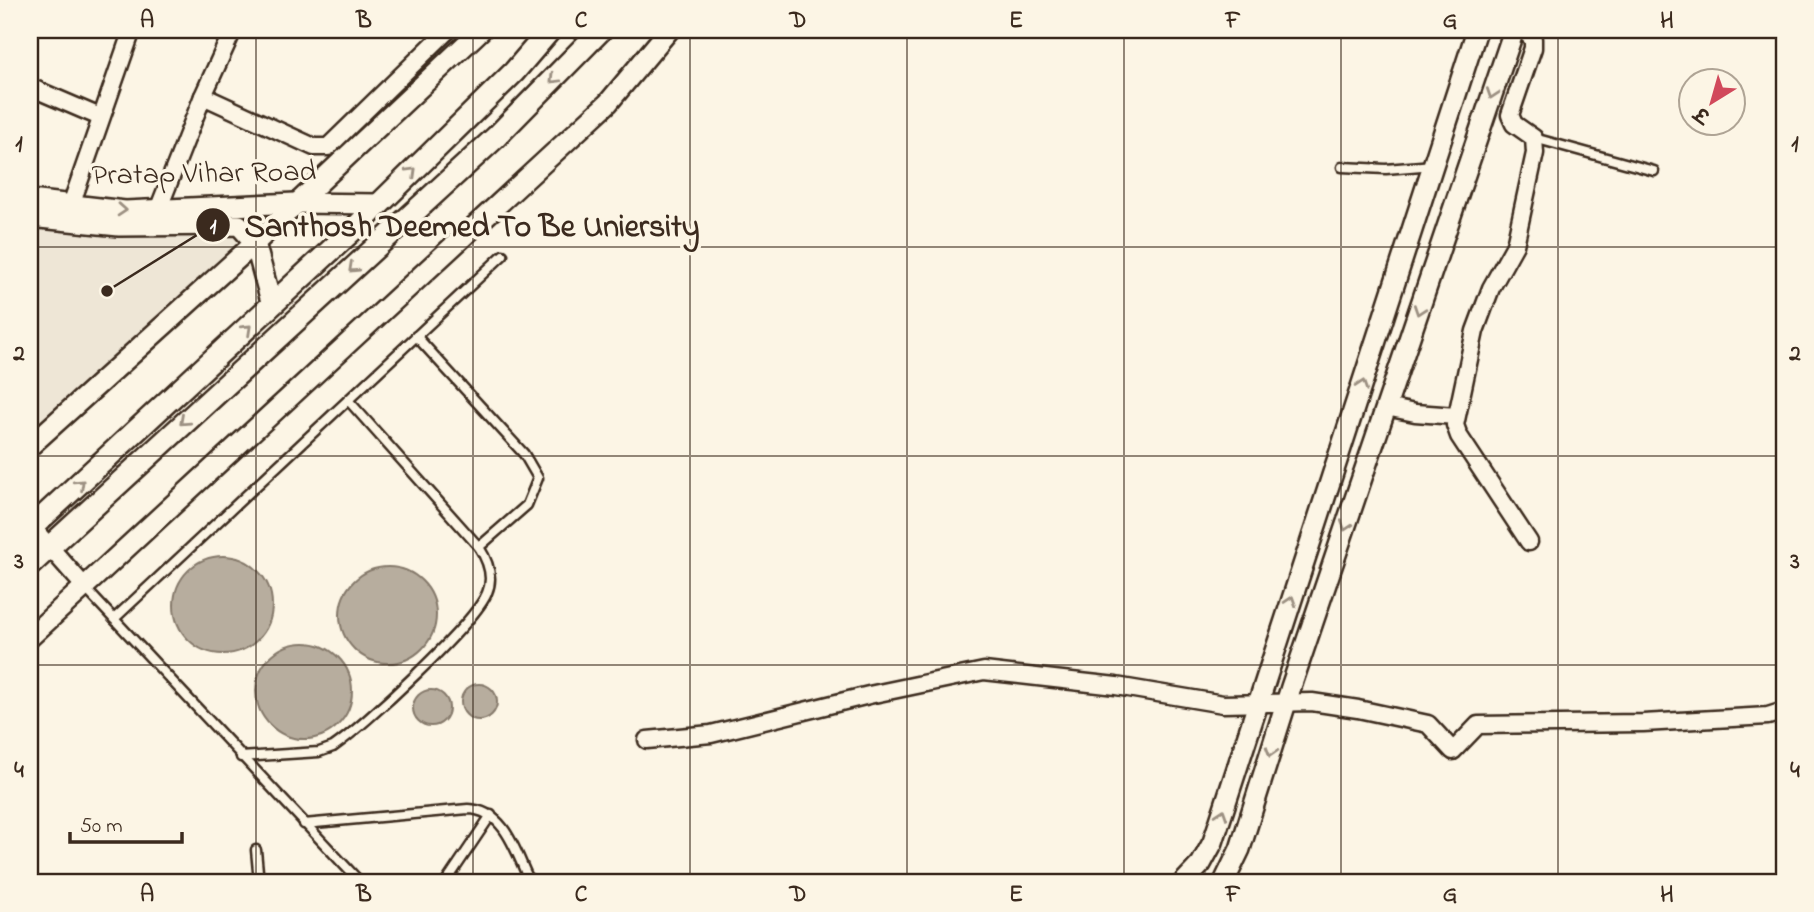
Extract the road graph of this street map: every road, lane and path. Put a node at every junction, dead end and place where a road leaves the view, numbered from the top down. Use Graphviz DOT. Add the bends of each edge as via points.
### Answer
graph roads {
  1 [pos="233,30"];
  2 [pos="447,30"];
  3 [pos="481,30"];
  4 [pos="550,30"];
  5 [pos="601,30"];
  6 [pos="669,30"];
  7 [pos="1477,30"];
  8 [pos="1514,30"];
  9 [pos="1523,30"];
  10 [pos="126,32"];
  11 [pos="30,87"];
  12 [pos="203,96"];
  13 [pos="100,117"];
  14 [pos="1534,138"];
  15 [pos="337,152"];
  16 [pos="1433,165"];
  17 [pos="1342,167"];
  18 [pos="1654,171"];
  19 [pos="30,200"];
  20 [pos="295,203"];
  21 [pos="379,204"];
  22 [pos="72,205"];
  23 [pos="158,211"];
  24 [pos="30,217"];
  25 [pos="1413,229"];
  26 [pos="1443,239"];
  27 [pos="255,243"];
  28 [pos="503,255"];
  29 [pos="272,305"];
  30 [pos="416,336"];
  31 [pos="348,400"];
  32 [pos="1387,407"];
  33 [pos="1456,416"];
  34 [pos="30,446"];
  35 [pos="31,528"];
  36 [pos="1529,542"];
  37 [pos="49,547"];
  38 [pos="479,547"];
  39 [pos="30,565"];
  40 [pos="84,586"];
  41 [pos="114,618"];
  42 [pos="30,638"];
  43 [pos="1291,688"];
  44 [pos="1258,703"];
  45 [pos="1784,711"];
  46 [pos="647,740"];
  47 [pos="241,757"];
  48 [pos="491,814"];
  49 [pos="304,824"];
  50 [pos="256,850"];
  51 [pos="259,882"];
  52 [pos="360,882"];
  53 [pos="446,882"];
  54 [pos="530,882"];
  55 [pos="1184,882"];
  56 [pos="1224,882"];
  1 -- 12 [label="street"];
  2 -- 15 [label="street"];
  3 -- 15 [label="street"];
  21 -- 4 [label="main road, one-way" via="514,72"];
  5 -- 37 [label="main road, one-way" via="496,137"];
  6 -- 40 [label="street" via="608,103"];
  7 -- 16 [label="street"];
  8 -- 26 [label="street, one-way"];
  9 -- 14 [label="street" via="1533,39 1533,48 1510,115 1514,124"];
  10 -- 13 [label="street"];
  11 -- 13 [label="street"];
  12 -- 15 [label="street" via="314,147"];
  12 -- 23 [label="street"];
  13 -- 22 [label="street"];
  14 -- 18 [label="lane"];
  14 -- 33 [label="street" via="1535,153 1515,245 1483,306"];
  15 -- 20 [label="street"];
  16 -- 17 [label="lane"];
  16 -- 25 [label="street"];
  19 -- 22 [label="street, Pratap Vihar Road"];
  20 -- 21 [label="street, Pratap Vihar Road"];
  20 -- 23 [label="street, Pratap Vihar Road"];
  20 -- 27 [label="street"];
  21 -- 29 [label="main road"];
  22 -- 23 [label="street, Pratap Vihar Road, one-way"];
  24 -- 27 [label="street, Pratap Vihar Road" via="119,226 234,224 244,228"];
  25 -- 26 [label="street"];
  44 -- 25 [label="street, one-way"];
  26 -- 32 [label="street, one-way"];
  27 -- 29 [label="street"];
  27 -- 34 [label="street"];
  28 -- 30 [label="lane"];
  35 -- 29 [label="main road, one-way"];
  30 -- 31 [label="lane"];
  30 -- 38 [label="lane" via="524,454 538,478 527,505"];
  31 -- 38 [label="lane"];
  31 -- 41 [label="lane"];
  32 -- 33 [label="street"];
  32 -- 43 [label="street, one-way"];
  33 -- 36 [label="street" via="1459,436"];
  35 -- 37 [label="street"];
  37 -- 39 [label="main road"];
  37 -- 40 [label="street"];
  38 -- 47 [label="lane" via="487,559 490,582 476,611 346,738 319,752"];
  40 -- 41 [label="lane"];
  40 -- 42 [label="street"];
  41 -- 47 [label="lane"];
  43 -- 44 [label="street"];
  43 -- 45 [label="street" via="1335,706 1428,724 1453,751 1478,725 1643,723 1768,716"];
  43 -- 56 [label="street, one-way" via="1234,867"];
  44 -- 46 [label="street" via="1223,704 984,671 711,734"];
  55 -- 44 [label="street, one-way" via="1213,842"];
  47 -- 49 [label="lane"];
  48 -- 49 [label="lane" via="468,809"];
  48 -- 53 [label="lane"];
  48 -- 54 [label="lane" via="503,827"];
  49 -- 52 [label="lane"];
  50 -- 51 [label="lane"];
}
